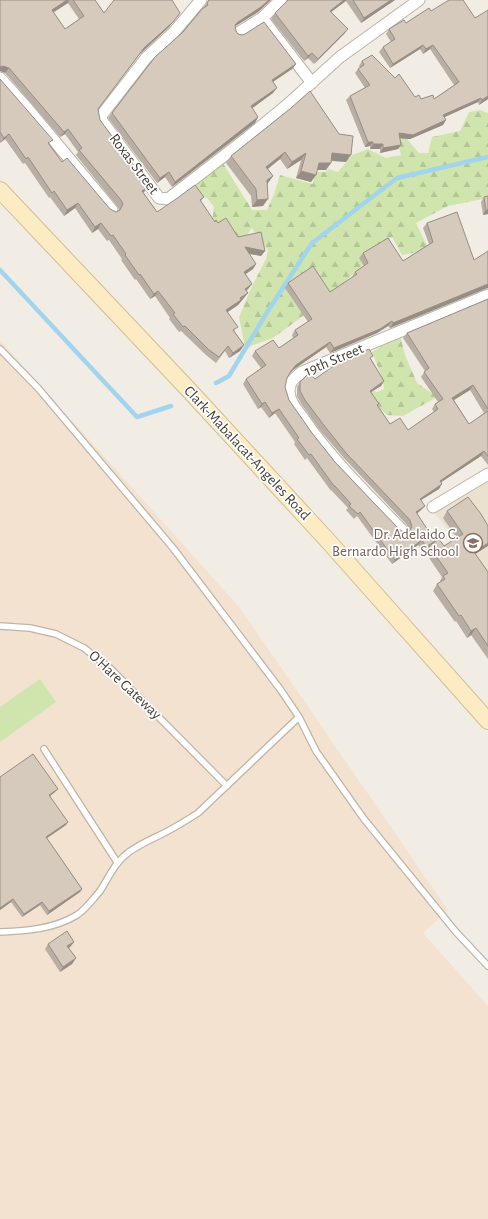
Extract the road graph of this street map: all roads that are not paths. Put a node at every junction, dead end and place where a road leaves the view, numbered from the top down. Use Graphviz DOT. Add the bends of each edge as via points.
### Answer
graph roads {
  1 [pos="201,0"];
  2 [pos="281,0"];
  3 [pos="419,0"];
  4 [pos="262,18"];
  5 [pos="238,33"];
  6 [pos="0,78"];
  7 [pos="312,83"];
  8 [pos="0,190"];
  9 [pos="112,210"];
  10 [pos="488,295"];
  11 [pos="0,349"];
  12 [pos="488,474"];
  13 [pos="433,506"];
  14 [pos="402,530"];
  15 [pos="0,626"];
  16 [pos="298,717"];
  17 [pos="488,721"];
  18 [pos="44,749"];
  19 [pos="227,786"];
  20 [pos="117,862"];
  21 [pos="0,932"];
  22 [pos="488,966"];
  1 -- 7 [label="street, Roxas Street" via="174,32 146,58 101,116 102,121 159,198 168,200 179,192"];
  2 -- 4 [label="street"];
  3 -- 7 [label="street" via="340,57"];
  4 -- 5 [label="street"];
  4 -- 7 [label="street"];
  6 -- 9 [label="street"];
  8 -- 17 [label="main road, Clark-Mabalacat-Angeles Road" via="329,542"];
  10 -- 14 [label="street, 19th Street" via="302,372 291,381 291,401 316,437"];
  11 -- 16 [label="lane" via="38,388 173,548 280,689"];
  12 -- 13 [label="street"];
  15 -- 19 [label="lane, O'Hare Gateway" via="30,628 56,634 84,648 111,669"];
  16 -- 19 [label="lane"];
  16 -- 22 [label="lane" via="316,750 364,819 456,932"];
  18 -- 20 [label="lane"];
  19 -- 20 [label="lane" via="198,813 146,841"];
  20 -- 21 [label="lane" via="89,905 77,915 52,926"];
}
